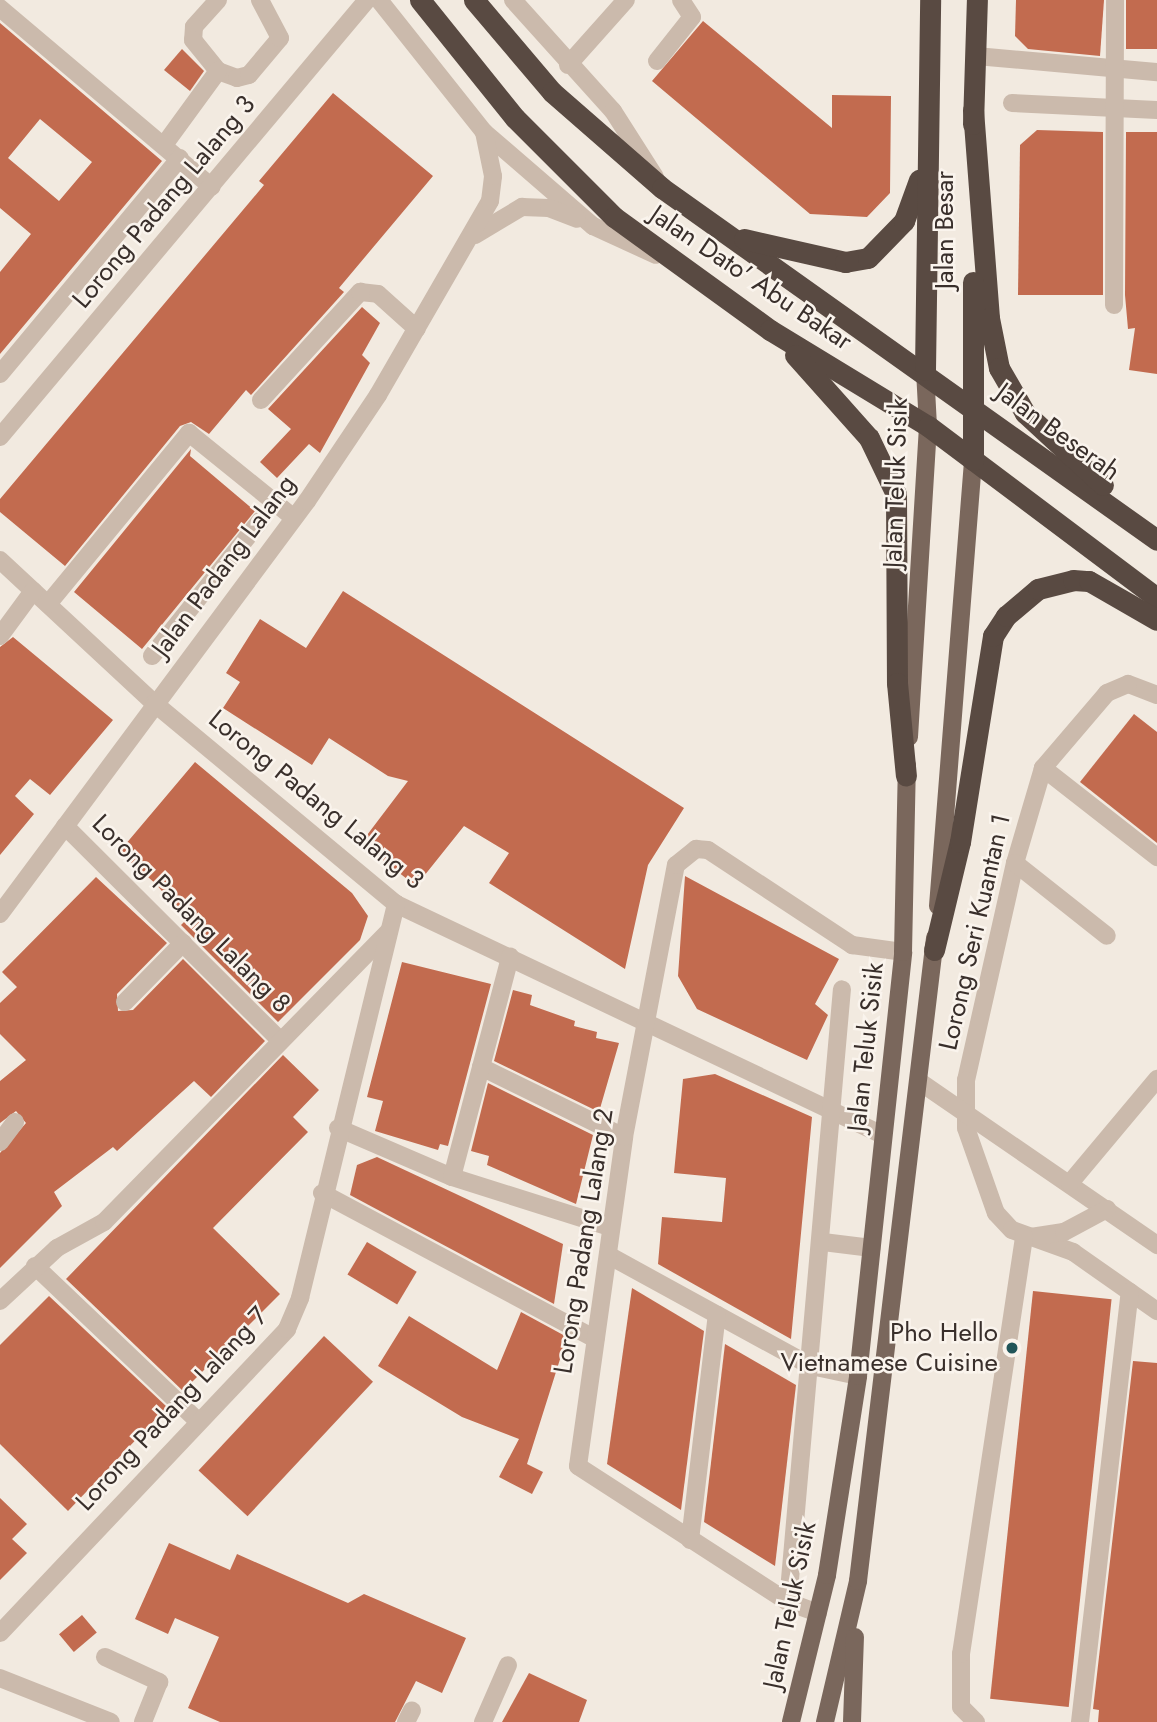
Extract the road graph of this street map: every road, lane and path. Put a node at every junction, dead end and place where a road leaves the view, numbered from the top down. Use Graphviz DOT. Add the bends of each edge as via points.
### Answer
graph roads {
  1 [pos="218,0"];
  2 [pos="260,0"];
  3 [pos="367,0"];
  4 [pos="379,0"];
  5 [pos="420,0"];
  6 [pos="474,0"];
  7 [pos="513,0"];
  8 [pos="626,0"];
  9 [pos="681,0"];
  10 [pos="930,0"];
  11 [pos="977,0"];
  12 [pos="1115,0"];
  13 [pos="0,8"];
  14 [pos="976,56"];
  15 [pos="657,61"];
  16 [pos="568,65"];
  17 [pos="1115,68"];
  18 [pos="218,71"];
  19 [pos="1157,72"];
  20 [pos="1013,103"];
  21 [pos="1115,108"];
  22 [pos="973,110"];
  23 [pos="1157,110"];
  24 [pos="484,132"];
  25 [pos="164,145"];
  26 [pos="180,158"];
  27 [pos="925,164"];
  28 [pos="212,187"];
  29 [pos="662,188"];
  30 [pos="593,226"];
  31 [pos="731,236"];
  32 [pos="473,237"];
  33 [pos="668,261"];
  34 [pos="1114,305"];
  35 [pos="417,329"];
  36 [pos="770,330"];
  37 [pos="925,370"];
  38 [pos="0,374"];
  39 [pos="261,400"];
  40 [pos="976,407"];
  41 [pos="928,426"];
  42 [pos="0,437"];
  43 [pos="973,460"];
  44 [pos="294,518"];
  45 [pos="261,520"];
  46 [pos="1157,533"];
  47 [pos="1157,540"];
  48 [pos="0,560"];
  49 [pos="33,591"];
  50 [pos="203,593"];
  51 [pos="1157,598"];
  52 [pos="48,604"];
  53 [pos="224,610"];
  54 [pos="1157,620"];
  55 [pos="0,636"];
  56 [pos="152,656"];
  57 [pos="1157,695"];
  58 [pos="154,703"];
  59 [pos="1043,768"];
  60 [pos="906,776"];
  61 [pos="65,826"];
  62 [pos="1157,857"];
  63 [pos="1015,863"];
  64 [pos="396,904"];
  65 [pos="0,915"];
  66 [pos="389,932"];
  67 [pos="1107,936"];
  68 [pos="183,943"];
  69 [pos="934,950"];
  70 [pos="903,952"];
  71 [pos="510,957"];
  72 [pos="842,989"];
  73 [pos="125,1002"];
  74 [pos="648,1022"];
  75 [pos="280,1040"];
  76 [pos="481,1067"];
  77 [pos="1157,1079"];
  78 [pos="920,1082"];
  79 [pos="831,1107"];
  80 [pos="967,1109"];
  81 [pos="15,1122"];
  82 [pos="338,1128"];
  83 [pos="883,1135"];
  84 [pos="624,1137"];
  85 [pos="0,1142"];
  86 [pos="452,1177"];
  87 [pos="1070,1183"];
  88 [pos="322,1192"];
  89 [pos="1107,1209"];
  90 [pos="610,1227"];
  91 [pos="1024,1237"];
  92 [pos="823,1242"];
  93 [pos="1157,1245"];
  94 [pos="872,1248"];
  95 [pos="608,1255"];
  96 [pos="34,1266"];
  97 [pos="1130,1292"];
  98 [pos="0,1301"];
  99 [pos="1157,1311"];
  100 [pos="717,1314"];
  101 [pos="596,1339"];
  102 [pos="811,1366"];
  103 [pos="858,1376"];
  104 [pos="199,1422"];
  105 [pos="690,1540"];
  106 [pos="858,1581"];
  107 [pos="788,1602"];
  108 [pos="818,1613"];
  109 [pos="0,1633"];
  110 [pos="105,1657"];
  111 [pos="508,1665"];
  112 [pos="0,1678"];
  113 [pos="111,1722"];
  114 [pos="143,1722"];
  115 [pos="484,1722"];
  116 [pos="791,1722"];
  117 [pos="825,1722"];
  118 [pos="852,1722"];
  119 [pos="976,1722"];
  120 [pos="1080,1722"];
  1 -- 18 [label="street" via="192,35"];
  2 -- 18 [label="street" via="280,38 249,75 227,77"];
  3 -- 28 [label="street, Lorong Padang Lalang 3"];
  4 -- 24 [label="street"];
  5 -- 33 [label="highway, Jalan Dato' Abu Bakar" via="515,118 614,217"];
  6 -- 29 [label="highway, Jalan Dato' Abu Bakar" via="552,92"];
  7 -- 16 [label="street"];
  8 -- 16 [label="street"];
  9 -- 15 [label="street" via="692,17"];
  10 -- 27 [label="highway, Jalan Besar"];
  11 -- 14 [label="highway, Jalan Besar"];
  12 -- 17 [label="street"];
  13 -- 25 [label="street"];
  14 -- 17 [label="street"];
  14 -- 22 [label="highway, Jalan Besar"];
  16 -- 29 [label="street" via="612,111"];
  17 -- 19 [label="street"];
  17 -- 21 [label="street"];
  18 -- 25 [label="street"];
  20 -- 21 [label="street"];
  21 -- 23 [label="street"];
  21 -- 34 [label="street"];
  22 -- 40 [label="highway, Jalan Besar"];
  22 -- 46 [label="highway" via="989,318 999,368 1045,434"];
  24 -- 30 [label="street"];
  24 -- 32 [label="street" via="493,176"];
  25 -- 26 [label="street"];
  26 -- 28 [label="street"];
  26 -- 38 [label="street"];
  27 -- 31 [label="highway" via="904,221 868,258 834,260"];
  27 -- 37 [label="highway, Jalan Besar"];
  28 -- 42 [label="street, Lorong Padang Lalang 3"];
  29 -- 31 [label="highway, Jalan Dato' Abu Bakar"];
  30 -- 32 [label="street" via="535,206 506,213"];
  30 -- 33 [label="street"];
  31 -- 37 [label="highway, Jalan Dato' Abu Bakar"];
  32 -- 35 [label="street, Jalan Padang Lalang"];
  33 -- 36 [label="highway, Jalan Dato' Abu Bakar"];
  35 -- 39 [label="street" via="378,294 360,292"];
  35 -- 44 [label="street, Jalan Padang Lalang"];
  36 -- 41 [label="highway, Jalan Dato' Abu Bakar"];
  36 -- 60 [label="highway" via="850,412 896,494 897,683"];
  37 -- 40 [label="highway, Jalan Beserah"];
  37 -- 41 [label="main road, Jalan Teluk Sisik"];
  40 -- 43 [label="highway, Jalan Besar"];
  40 -- 47 [label="highway, Jalan Beserah"];
  41 -- 43 [label="highway"];
  41 -- 60 [label="main road, Jalan Teluk Sisik"];
  43 -- 51 [label="highway"];
  43 -- 69 [label="main road"];
  44 -- 52 [label="street" via="189,433"];
  44 -- 53 [label="street, Jalan Padang Lalang"];
  45 -- 50 [label="street"];
  48 -- 49 [label="street, Lorong Padang Lalang 3"];
  49 -- 52 [label="street, Lorong Padang Lalang 3"];
  49 -- 55 [label="street"];
  50 -- 53 [label="street"];
  50 -- 56 [label="street"];
  52 -- 58 [label="street, Lorong Padang Lalang 3"];
  53 -- 58 [label="street, Jalan Padang Lalang"];
  54 -- 69 [label="highway" via="1089,581 1073,580 1038,589 1006,616 993,636 960,842"];
  57 -- 59 [label="street" via="1128,684 1107,693"];
  58 -- 61 [label="street, Jalan Padang Lalang"];
  58 -- 64 [label="street, Lorong Padang Lalang 3"];
  59 -- 62 [label="street"];
  59 -- 63 [label="street, Lorong Seri Kuantan 1"];
  60 -- 70 [label="main road, Jalan Teluk Sisik"];
  61 -- 65 [label="street, Jalan Padang Lalang"];
  61 -- 68 [label="street, Lorong Padang Lalang 8"];
  63 -- 67 [label="street"];
  63 -- 80 [label="street, Lorong Seri Kuantan 1" via="967,1080"];
  64 -- 66 [label="street, Lorong Padang Lalang 7"];
  64 -- 71 [label="street, Lorong Padang Lalang 3"];
  66 -- 75 [label="street, Lorong Padang Lalang 8"];
  66 -- 82 [label="street, Lorong Padang Lalang 7"];
  68 -- 73 [label="street"];
  68 -- 75 [label="street, Lorong Padang Lalang 8"];
  69 -- 78 [label="main road"];
  70 -- 74 [label="street, Lorong Padang Lalang 2" via="852,944 708,850 696,849 676,865 666,894"];
  70 -- 83 [label="main road, Jalan Teluk Sisik"];
  71 -- 74 [label="street, Lorong Padang Lalang 3"];
  71 -- 76 [label="street"];
  72 -- 79 [label="street"];
  74 -- 79 [label="street, Lorong Padang Lalang 3"];
  74 -- 84 [label="street, Lorong Padang Lalang 2"];
  75 -- 96 [label="street, Lorong Padang Lalang 8" via="104,1222"];
  76 -- 84 [label="street"];
  76 -- 86 [label="street"];
  77 -- 87 [label="street"];
  78 -- 80 [label="street"];
  78 -- 106 [label="main road"];
  79 -- 83 [label="street, Lorong Padang Lalang 3"];
  79 -- 92 [label="street"];
  80 -- 87 [label="street"];
  80 -- 91 [label="street, Lorong Seri Kuantan 1" via="966,1128 996,1213"];
  81 -- 85 [label="street"];
  82 -- 86 [label="street"];
  82 -- 88 [label="street, Lorong Padang Lalang 7"];
  83 -- 94 [label="main road, Jalan Teluk Sisik"];
  84 -- 90 [label="street, Lorong Padang Lalang 2"];
  86 -- 90 [label="street"];
  87 -- 89 [label="street"];
  88 -- 101 [label="street"];
  88 -- 104 [label="street, Lorong Padang Lalang 7" via="287,1329"];
  89 -- 91 [label="street" via="1064,1232"];
  89 -- 93 [label="street"];
  90 -- 95 [label="street, Lorong Padang Lalang 2"];
  91 -- 97 [label="street" via="1073,1252"];
  91 -- 119 [label="street" via="961,1654 961,1707"];
  92 -- 94 [label="street"];
  92 -- 102 [label="street"];
  94 -- 103 [label="main road, Jalan Teluk Sisik"];
  95 -- 100 [label="street"];
  95 -- 101 [label="street, Lorong Padang Lalang 2"];
  96 -- 98 [label="street, Lorong Padang Lalang 8"];
  96 -- 104 [label="street"];
  97 -- 99 [label="street"];
  97 -- 120 [label="street"];
  100 -- 102 [label="street"];
  100 -- 105 [label="street"];
  101 -- 105 [label="street, Lorong Padang Lalang 2" via="578,1468"];
  102 -- 103 [label="street"];
  102 -- 107 [label="street"];
  103 -- 108 [label="main road, Jalan Teluk Sisik"];
  104 -- 109 [label="street, Lorong Padang Lalang 7"];
  105 -- 107 [label="street"];
  106 -- 117 [label="main road"];
  106 -- 118 [label="main road"];
  107 -- 108 [label="street"];
  108 -- 116 [label="main road, Jalan Teluk Sisik"];
  110 -- 114 [label="street" via="159,1682"];
  111 -- 115 [label="street"];
  112 -- 113 [label="street"];
}
